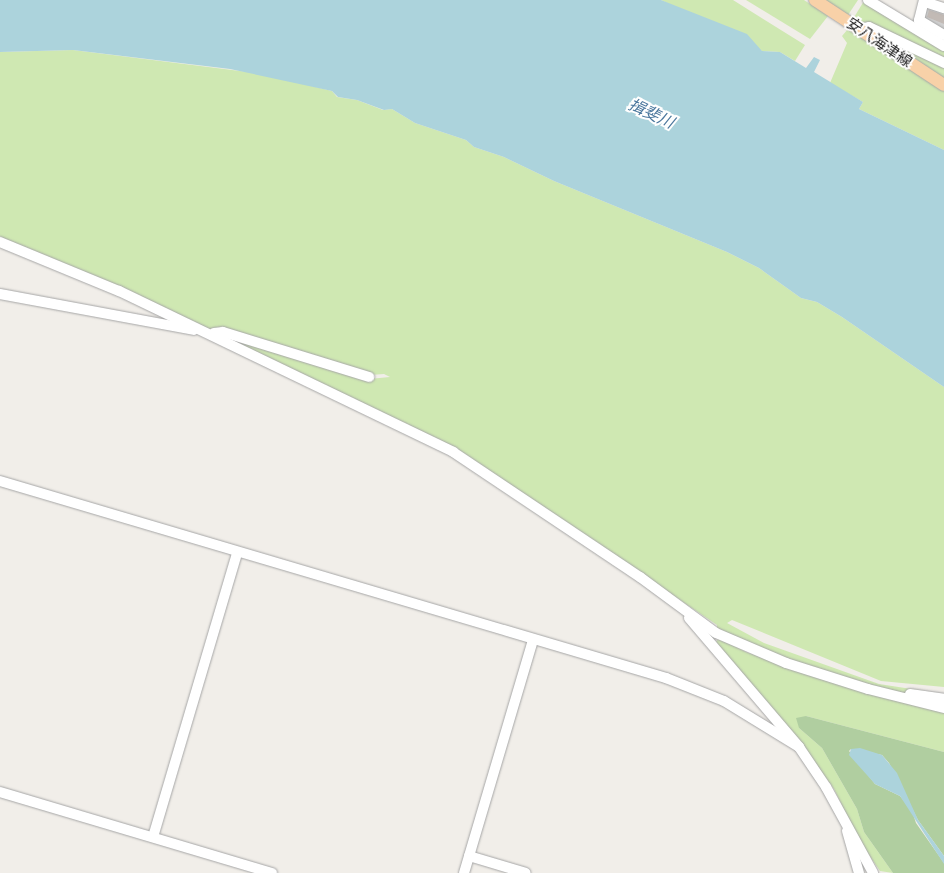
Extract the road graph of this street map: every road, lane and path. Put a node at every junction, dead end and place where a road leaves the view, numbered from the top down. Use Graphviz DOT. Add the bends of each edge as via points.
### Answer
graph roads {
  1 [pos="815,0"];
  2 [pos="868,0"];
  3 [pos="924,1"];
  4 [pos="944,8"];
  5 [pos="858,29"];
  6 [pos="944,35"];
  7 [pos="944,46"];
  8 [pos="944,63"];
  9 [pos="944,85"];
  10 [pos="0,242"];
  11 [pos="0,294"];
  12 [pos="209,333"];
  13 [pos="370,377"];
  14 [pos="0,481"];
  15 [pos="237,553"];
  16 [pos="678,605"];
  17 [pos="533,640"];
  18 [pos="896,696"];
  19 [pos="944,699"];
  20 [pos="944,708"];
  21 [pos="799,747"];
  22 [pos="0,792"];
  23 [pos="846,824"];
  24 [pos="153,837"];
  25 [pos="469,856"];
  26 [pos="272,873"];
  27 [pos="464,873"];
  28 [pos="526,873"];
  29 [pos="859,873"];
  30 [pos="873,873"];
  1 -- 5 [label="main road, 安八海津線"];
  2 -- 7 [label="street"];
  3 -- 4 [label="street"];
  3 -- 6 [label="street" via="919,20"];
  5 -- 8 [label="street" via="869,27"];
  5 -- 9 [label="main road, 安八海津線"];
  10 -- 12 [label="street" via="119,291"];
  11 -- 12 [label="street"];
  12 -- 13 [label="street" via="223,332"];
  12 -- 16 [label="street" via="453,452"];
  14 -- 15 [label="street"];
  15 -- 17 [label="street"];
  15 -- 24 [label="street"];
  16 -- 18 [label="street" via="716,633 786,663"];
  16 -- 21 [label="street"];
  17 -- 21 [label="street" via="666,678 724,701"];
  17 -- 25 [label="street"];
  18 -- 19 [label="street" via="904,693"];
  18 -- 20 [label="street"];
  21 -- 23 [label="street"];
  22 -- 24 [label="street"];
  23 -- 29 [label="street" via="848,845"];
  23 -- 30 [label="street"];
  24 -- 26 [label="street"];
  25 -- 27 [label="street"];
  25 -- 28 [label="street"];
}
